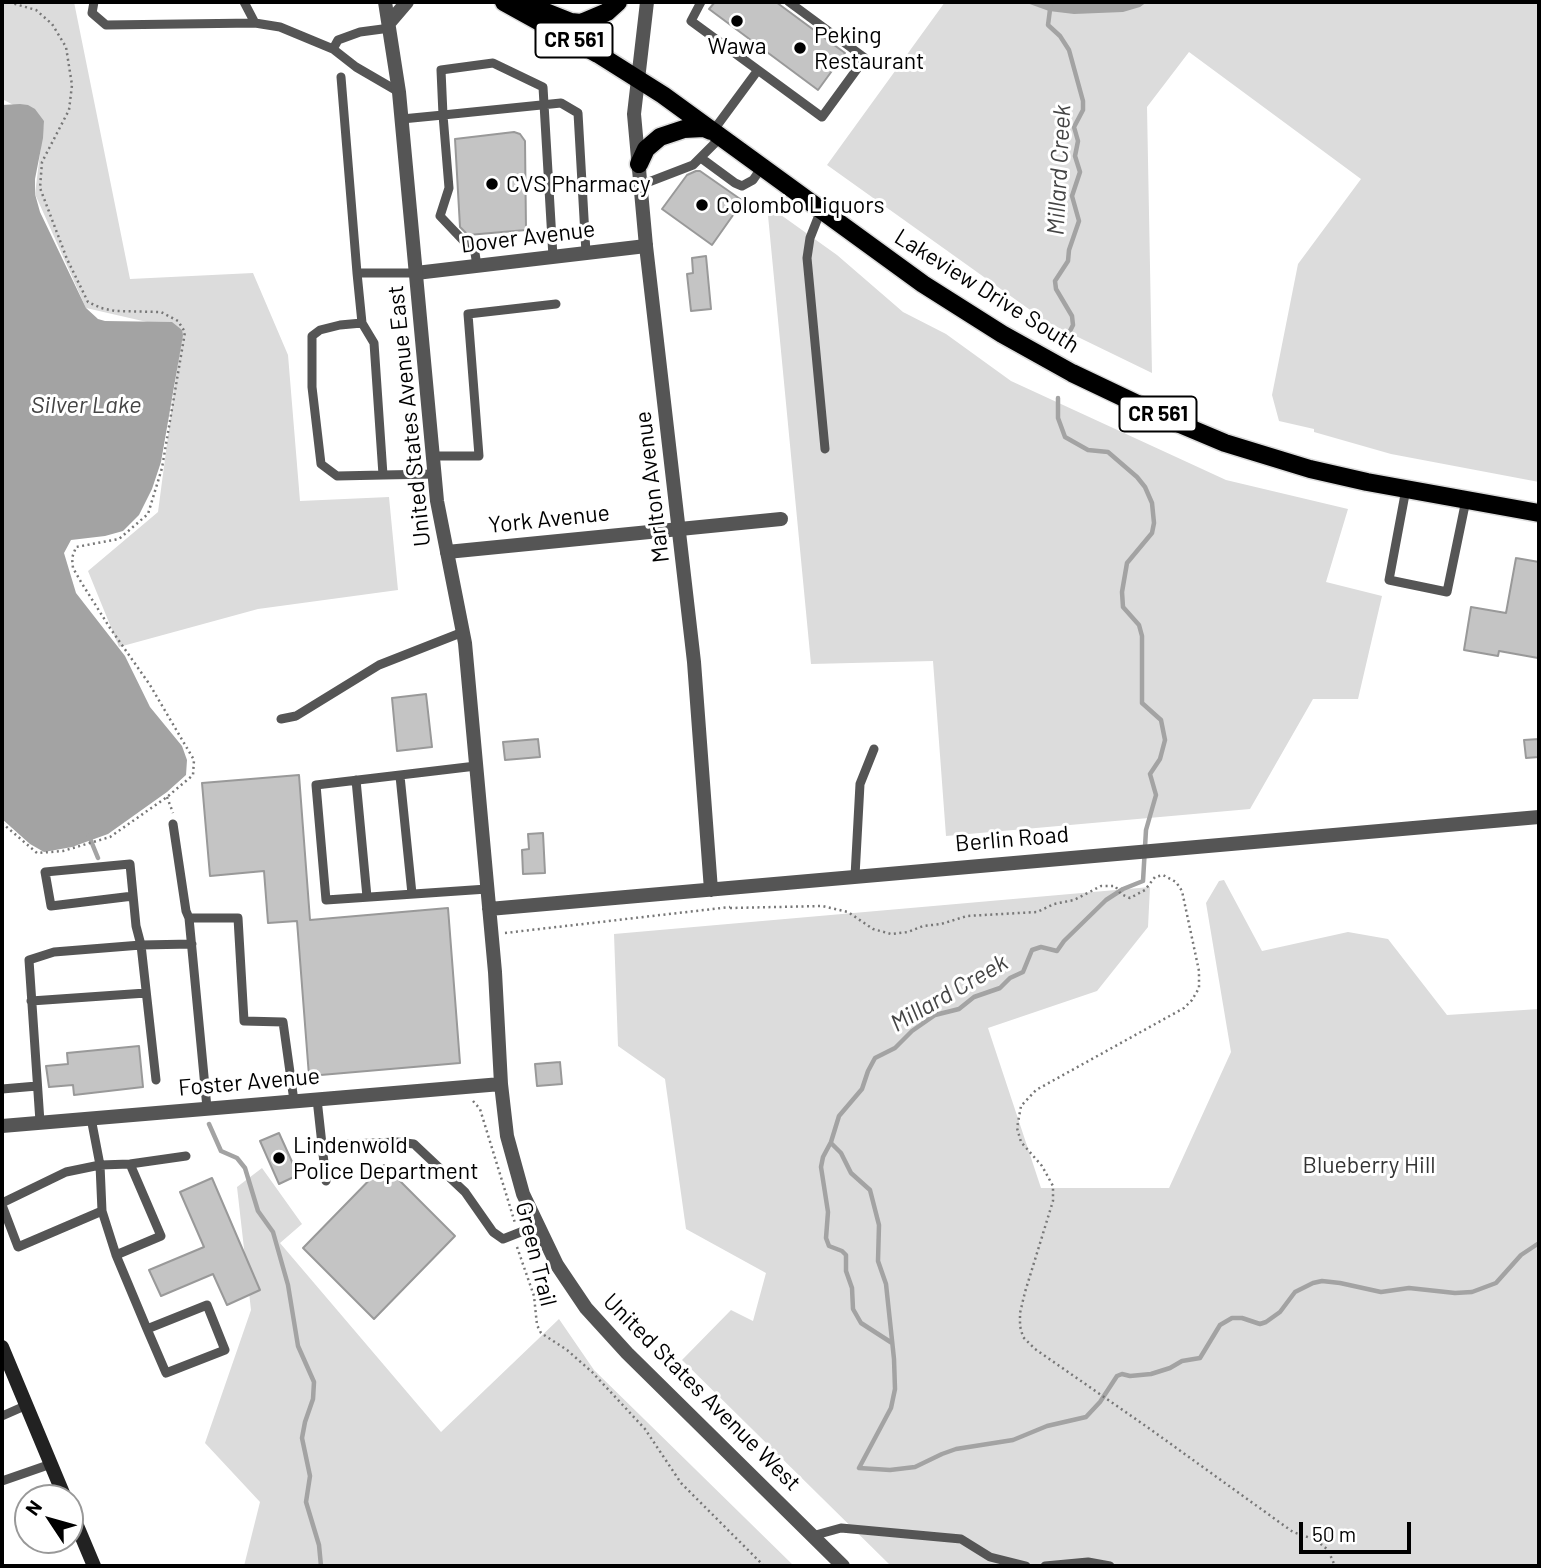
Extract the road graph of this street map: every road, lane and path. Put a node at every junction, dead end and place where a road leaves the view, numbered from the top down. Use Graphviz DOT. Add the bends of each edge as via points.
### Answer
graph roads {
  1 [pos="8,2"];
  2 [pos="94,2"];
  3 [pos="244,2"];
  4 [pos="385,2"];
  5 [pos="407,2"];
  6 [pos="505,2"];
  7 [pos="618,2"];
  8 [pos="647,2"];
  9 [pos="701,2"];
  10 [pos="789,2"];
  11 [pos="255,23"];
  12 [pos="389,26"];
  13 [pos="333,50"];
  14 [pos="758,70"];
  15 [pos="341,77"];
  16 [pos="638,80"];
  17 [pos="399,92"];
  18 [pos="544,105"];
  19 [pos="443,115"];
  20 [pos="402,120"];
  21 [pos="717,134"];
  22 [pos="701,158"];
  23 [pos="639,164"];
  24 [pos="762,167"];
  25 [pos="641,185"];
  26 [pos="821,210"];
  27 [pos="646,246"];
  28 [pos="586,253"];
  29 [pos="553,257"];
  30 [pos="477,266"];
  31 [pos="357,273"];
  32 [pos="416,273"];
  33 [pos="556,304"];
  34 [pos="362,323"];
  35 [pos="825,449"];
  36 [pos="433,456"];
  37 [pos="435,474"];
  38 [pos="383,475"];
  39 [pos="1406,489"];
  40 [pos="1466,500"];
  41 [pos="1539,513"];
  42 [pos="781,519"];
  43 [pos="680,529"];
  44 [pos="447,552"];
  45 [pos="463,632"];
  46 [pos="281,719"];
  47 [pos="874,749"];
  48 [pos="476,766"];
  49 [pos="400,776"];
  50 [pos="356,780"];
  51 [pos="167,797"];
  52 [pos="1539,817"];
  53 [pos="174,822"];
  54 [pos="2,823"];
  55 [pos="855,876"];
  56 [pos="729,888"];
  57 [pos="487,889"];
  58 [pos="711,890"];
  59 [pos="412,894"];
  60 [pos="133,896"];
  61 [pos="368,897"];
  62 [pos="730,908"];
  63 [pos="489,909"];
  64 [pos="189,918"];
  65 [pos="491,934"];
  66 [pos="192,944"];
  67 [pos="141,945"];
  68 [pos="146,993"];
  69 [pos="32,1001"];
  70 [pos="156,1080"];
  71 [pos="500,1084"];
  72 [pos="37,1086"];
  73 [pos="2,1089"];
  74 [pos="317,1099"];
  75 [pos="471,1100"];
  76 [pos="293,1101"];
  77 [pos="207,1108"];
  78 [pos="91,1118"];
  79 [pos="40,1122"];
  80 [pos="2,1126"];
  81 [pos="322,1145"];
  82 [pos="186,1156"];
  83 [pos="130,1164"];
  84 [pos="100,1166"];
  85 [pos="326,1181"];
  86 [pos="2,1204"];
  87 [pos="102,1211"];
  88 [pos="536,1226"];
  89 [pos="516,1236"];
  90 [pos="116,1255"];
  91 [pos="147,1329"];
  92 [pos="2,1347"];
  93 [pos="27,1405"];
  94 [pos="2,1416"];
  95 [pos="51,1464"];
  96 [pos="2,1481"];
  97 [pos="59,1484"];
  98 [pos="812,1536"];
  99 [pos="84,1542"];
  100 [pos="94,1566"];
  101 [pos="764,1566"];
  102 [pos="843,1566"];
  103 [pos="1026,1566"];
  104 [pos="1045,1566"];
  105 [pos="1110,1566"];
  106 [pos="1335,1566"];
  1 -- 51 [label="path" via="36,9 66,47 72,85 69,110 42,162 40,188 88,302 115,311 161,312 178,321 186,332 162,468 148,514 119,539 76,547 72,558 81,582 194,760 193,775"];
  2 -- 11 [label="lane" via="92,13 106,24"];
  3 -- 11 [label="lane"];
  4 -- 12 [label="street, United States Avenue East"];
  5 -- 12 [label="street"];
  6 -- 7 [label="main road" via="581,23"];
  6 -- 16 [label="main road, Lakeview Drive South / CR 561"];
  8 -- 16 [label="street, Marlton Avenue"];
  9 -- 14 [label="lane" via="691,21"];
  10 -- 14 [label="lane" via="865,58 822,117"];
  11 -- 13 [label="lane" via="280,27"];
  12 -- 13 [label="lane" via="338,40"];
  12 -- 17 [label="street, United States Avenue East"];
  13 -- 17 [label="lane"];
  14 -- 21 [label="lane"];
  15 -- 31 [label="lane"];
  16 -- 21 [label="main road, Lakeview Drive South / CR 561"];
  16 -- 23 [label="street, Marlton Avenue" via="634,114"];
  17 -- 20 [label="street, United States Avenue East"];
  18 -- 19 [label="lane"];
  18 -- 19 [label="lane" via="543,86 493,62 441,70"];
  18 -- 28 [label="lane" via="561,103 578,113"];
  18 -- 29 [label="lane"];
  19 -- 20 [label="lane"];
  19 -- 30 [label="lane" via="449,188 440,216 475,253"];
  20 -- 32 [label="street, United States Avenue East"];
  21 -- 22 [label="lane"];
  21 -- 23 [label="main road" via="704,128 684,129 660,137 646,149"];
  21 -- 24 [label="main road, Lakeview Drive South / CR 561"];
  22 -- 24 [label="lane" via="742,186"];
  22 -- 25 [label="lane"];
  23 -- 25 [label="street, Marlton Avenue"];
  24 -- 26 [label="main road, Lakeview Drive South / CR 561"];
  25 -- 27 [label="street, Marlton Avenue"];
  26 -- 35 [label="lane" via="807,258"];
  26 -- 39 [label="main road, Lakeview Drive South / CR 561" via="923,284 1083,379 1224,443 1310,469"];
  27 -- 28 [label="street, Dover Avenue"];
  27 -- 43 [label="street, Marlton Avenue"];
  28 -- 29 [label="street, Dover Avenue"];
  29 -- 30 [label="street, Dover Avenue"];
  30 -- 32 [label="street, Dover Avenue"];
  31 -- 32 [label="lane"];
  31 -- 34 [label="lane"];
  32 -- 36 [label="street, United States Avenue East"];
  33 -- 36 [label="lane" via="468,314 479,456"];
  34 -- 38 [label="lane" via="374,342"];
  34 -- 38 [label="lane" via="320,330 312,336 312,387 321,464 337,476"];
  36 -- 37 [label="street, United States Avenue East"];
  37 -- 38 [label="lane"];
  37 -- 44 [label="street, United States Avenue East"];
  39 -- 40 [label="main road, Lakeview Drive South / CR 561"];
  39 -- 40 [label="lane" via="1390,580 1447,592"];
  40 -- 41 [label="main road, Lakeview Drive South / CR 561"];
  42 -- 43 [label="street, York Avenue"];
  43 -- 44 [label="street, York Avenue"];
  43 -- 58 [label="street, Marlton Avenue"];
  44 -- 45 [label="street, United States Avenue East"];
  45 -- 46 [label="lane" via="379,665 296,716"];
  45 -- 48 [label="street, United States Avenue East"];
  47 -- 55 [label="lane" via="860,784"];
  48 -- 49 [label="lane"];
  48 -- 57 [label="street, United States Avenue East"];
  49 -- 50 [label="lane"];
  49 -- 59 [label="lane"];
  50 -- 61 [label="lane"];
  50 -- 61 [label="lane" via="316,785 326,900"];
  51 -- 53 [label="path"];
  51 -- 54 [label="path" via="110,837 63,851 37,853"];
  52 -- 55 [label="street, Berlin Road"];
  53 -- 64 [label="lane"];
  55 -- 56 [label="street, Berlin Road"];
  56 -- 58 [label="street, Berlin Road"];
  56 -- 62 [label="path"];
  57 -- 59 [label="lane"];
  57 -- 63 [label="street, United States Avenue East"];
  58 -- 63 [label="street, Berlin Road"];
  59 -- 61 [label="lane"];
  60 -- 60 [label="lane" via="130,864 45,872 51,905"];
  60 -- 67 [label="lane"];
  62 -- 65 [label="path"];
  62 -- 106 [label="path" via="822,906 848,912 873,929 891,934 967,916 1037,912 1101,886 1115,886 1130,898 1145,890 1155,877 1163,875 1176,882 1182,891 1199,971 1199,988 1192,1000 1036,1090 1021,1106 1017,1128 1021,1142 1053,1185 1053,1201 1025,1292 1020,1326 1035,1349 1293,1532 1316,1539 1328,1549"];
  63 -- 65 [label="street, United States Avenue West"];
  64 -- 66 [label="lane"];
  64 -- 76 [label="lane" via="238,918 244,1021 283,1022"];
  65 -- 71 [label="street, United States Avenue West"];
  66 -- 67 [label="lane"];
  66 -- 77 [label="lane"];
  67 -- 68 [label="lane"];
  67 -- 69 [label="lane" via="54,952 29,960"];
  68 -- 69 [label="lane"];
  68 -- 70 [label="lane"];
  69 -- 72 [label="lane"];
  71 -- 74 [label="street, Foster Avenue"];
  71 -- 88 [label="street, United States Avenue West" via="507,1136"];
  72 -- 73 [label="lane"];
  72 -- 79 [label="lane"];
  74 -- 76 [label="street, Foster Avenue"];
  74 -- 81 [label="lane"];
  75 -- 89 [label="path, Green Trail" via="481,1109"];
  76 -- 77 [label="street, Foster Avenue"];
  77 -- 78 [label="street, Foster Avenue"];
  78 -- 79 [label="street, Foster Avenue"];
  78 -- 84 [label="lane"];
  79 -- 80 [label="street, Foster Avenue"];
  81 -- 85 [label="lane"];
  81 -- 89 [label="lane" via="414,1144 465,1192 494,1232 503,1239"];
  82 -- 83 [label="lane"];
  83 -- 84 [label="lane"];
  83 -- 90 [label="lane" via="161,1236"];
  84 -- 86 [label="lane" via="66,1172"];
  84 -- 87 [label="lane"];
  86 -- 87 [label="lane" via="18,1247"];
  87 -- 90 [label="lane"];
  88 -- 89 [label="lane"];
  88 -- 98 [label="street, United States Avenue West" via="586,1308"];
  89 -- 101 [label="path, Green Trail" via="541,1333 592,1372 645,1429 681,1483"];
  90 -- 91 [label="lane"];
  91 -- 91 [label="lane" via="166,1373 225,1350 207,1305"];
  92 -- 93 [label="main road"];
  93 -- 94 [label="lane"];
  93 -- 95 [label="main road"];
  95 -- 96 [label="lane"];
  95 -- 97 [label="main road"];
  98 -- 102 [label="street, United States Avenue West"];
  98 -- 103 [label="lane" via="841,1528 961,1539 990,1557"];
  99 -- 100 [label="main road"];
  104 -- 105 [label="lane" via="1088,1562"];
}
